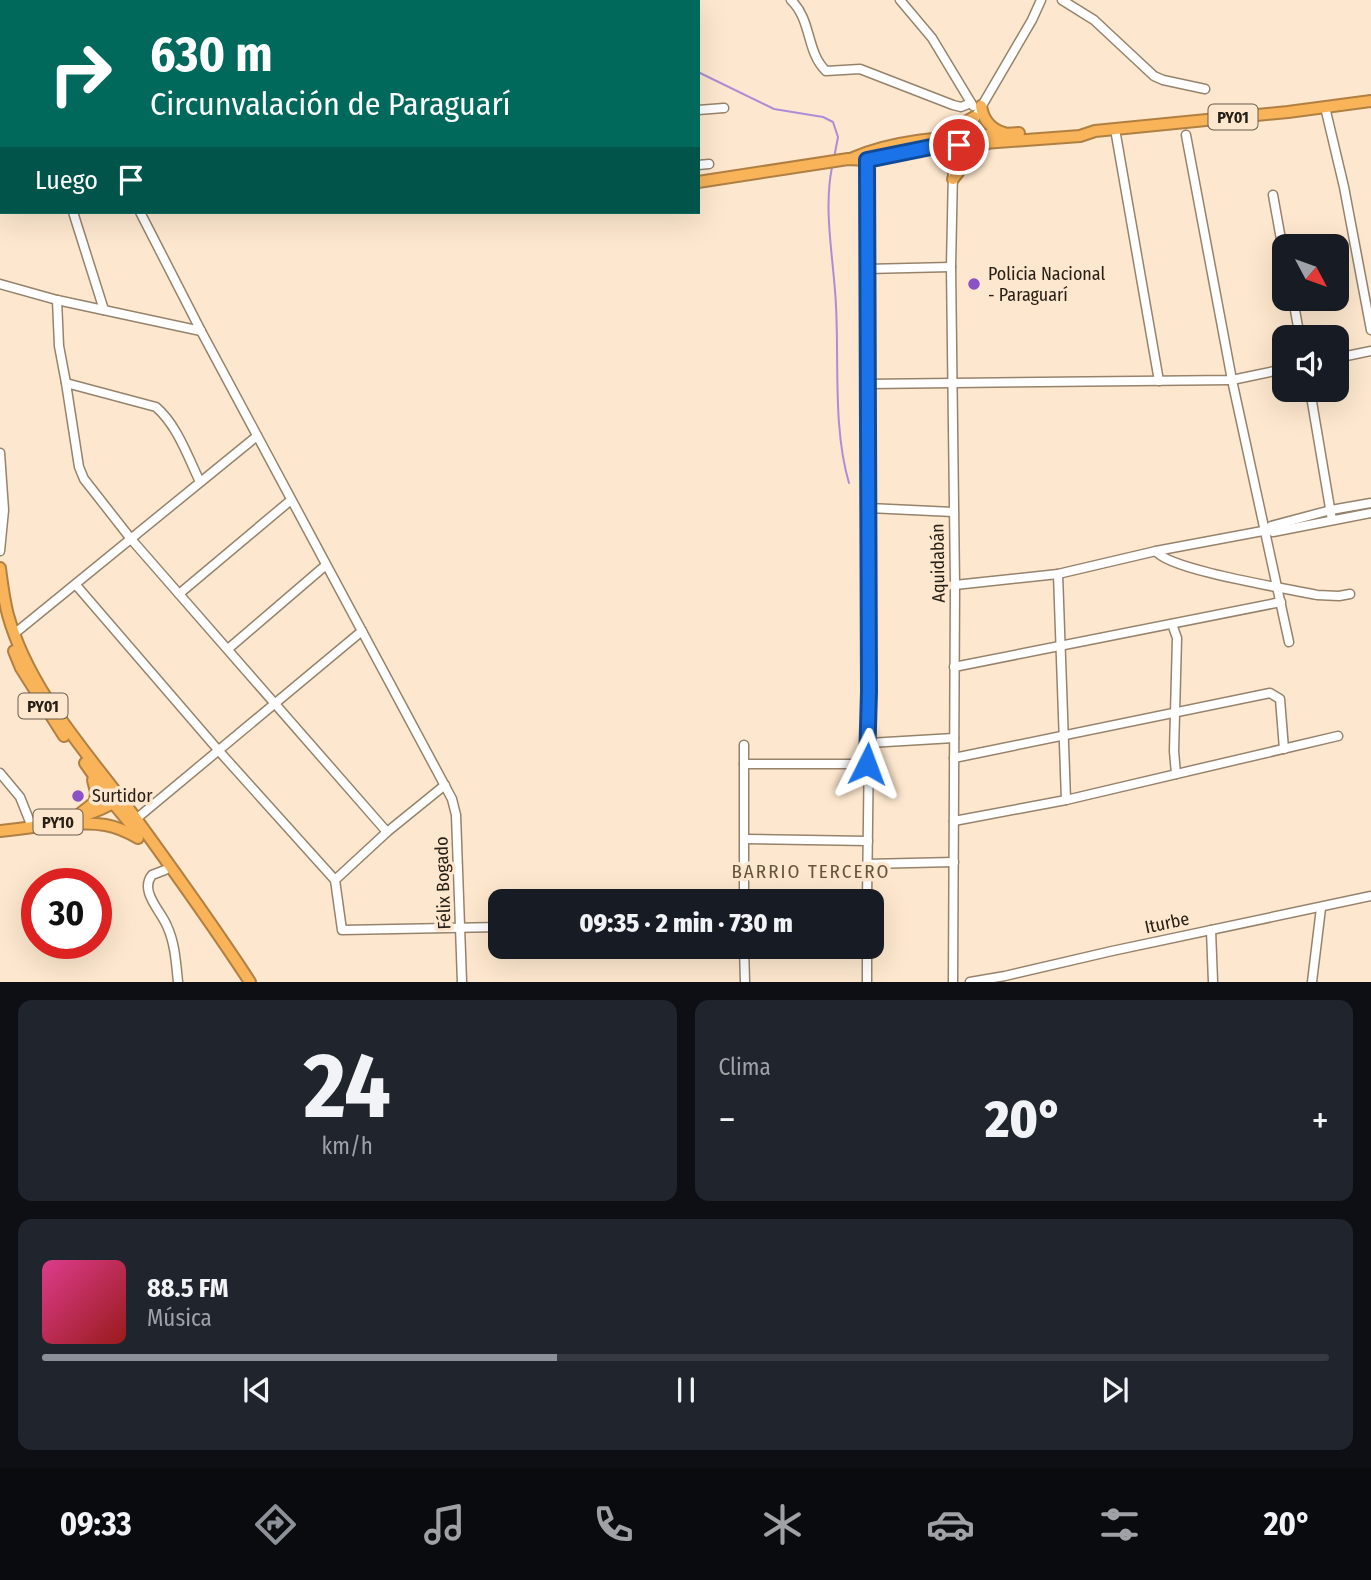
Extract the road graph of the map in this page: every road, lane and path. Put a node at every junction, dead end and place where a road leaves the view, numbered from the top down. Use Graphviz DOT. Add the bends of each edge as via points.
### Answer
graph roads {
  1 [pos="791,0"];
  2 [pos="900,0"];
  3 [pos="1041,0"];
  4 [pos="1062,0"];
  5 [pos="1205,89"];
  6 [pos="1371,101"];
  7 [pos="1325,107"];
  8 [pos="724,108"];
  9 [pos="975,109"];
  10 [pos="700,110"];
  11 [pos="1115,129"];
  12 [pos="1095,131"];
  13 [pos="1006,134"];
  14 [pos="1186,135"];
  15 [pos="961,141"];
  16 [pos="931,143"];
  17 [pos="988,143"];
  18 [pos="848,159"];
  19 [pos="867,160"];
  20 [pos="700,164"];
  21 [pos="709,164"];
  22 [pos="953,174"];
  23 [pos="700,182"];
  24 [pos="1273,195"];
  25 [pos="74,214"];
  26 [pos="141,214"];
  27 [pos="1280,234"];
  28 [pos="951,267"];
  29 [pos="866,269"];
  30 [pos="0,284"];
  31 [pos="57,300"];
  32 [pos="104,310"];
  33 [pos="1371,330"];
  34 [pos="201,331"];
  35 [pos="1371,351"];
  36 [pos="1349,356"];
  37 [pos="1272,372"];
  38 [pos="1232,380"];
  39 [pos="1159,382"];
  40 [pos="66,383"];
  41 [pos="952,383"];
  42 [pos="867,384"];
  43 [pos="1312,402"];
  44 [pos="257,436"];
  45 [pos="0,453"];
  46 [pos="200,482"];
  47 [pos="291,500"];
  48 [pos="1371,503"];
  49 [pos="869,508"];
  50 [pos="1331,510"];
  51 [pos="2,512"];
  52 [pos="953,512"];
  53 [pos="1371,513"];
  54 [pos="1332,520"];
  55 [pos="1267,530"];
  56 [pos="131,538"];
  57 [pos="0,551"];
  58 [pos="1156,551"];
  59 [pos="326,565"];
  60 [pos="0,568"];
  61 [pos="1058,574"];
  62 [pos="76,584"];
  63 [pos="955,586"];
  64 [pos="1278,587"];
  65 [pos="179,594"];
  66 [pos="1350,594"];
  67 [pos="0,596"];
  68 [pos="1281,602"];
  69 [pos="1172,624"];
  70 [pos="362,631"];
  71 [pos="15,634"];
  72 [pos="1289,642"];
  73 [pos="1061,646"];
  74 [pos="228,649"];
  75 [pos="954,667"];
  76 [pos="275,704"];
  77 [pos="1175,713"];
  78 [pos="1064,736"];
  79 [pos="1338,736"];
  80 [pos="954,738"];
  81 [pos="869,743"];
  82 [pos="744,746"];
  83 [pos="1284,749"];
  84 [pos="219,751"];
  85 [pos="954,758"];
  86 [pos="744,764"];
  87 [pos="867,764"];
  88 [pos="86,765"];
  89 [pos="0,773"];
  90 [pos="1175,774"];
  91 [pos="106,779"];
  92 [pos="445,785"];
  93 [pos="1066,800"];
  94 [pos="113,803"];
  95 [pos="74,818"];
  96 [pos="954,821"];
  97 [pos="139,823"];
  98 [pos="47,825"];
  99 [pos="32,827"];
  100 [pos="0,831"];
  101 [pos="387,832"];
  102 [pos="745,839"];
  103 [pos="868,841"];
  104 [pos="146,843"];
  105 [pos="954,862"];
  106 [pos="867,864"];
  107 [pos="164,870"];
  108 [pos="335,880"];
  109 [pos="744,889"];
  110 [pos="867,889"];
  111 [pos="1371,897"];
  112 [pos="1321,908"];
  113 [pos="488,927"];
  114 [pos="460,928"];
  115 [pos="1210,930"];
  116 [pos="224,943"];
  117 [pos="744,959"];
  118 [pos="867,959"];
  119 [pos="178,982"];
  120 [pos="250,982"];
  121 [pos="462,982"];
  122 [pos="744,982"];
  123 [pos="867,982"];
  124 [pos="953,982"];
  125 [pos="970,982"];
  126 [pos="1213,982"];
  127 [pos="1312,982"];
  1 -- 9 [label="street" via="808,26 816,59 825,71 860,69 953,106"];
  2 -- 9 [label="street" via="932,38"];
  3 -- 9 [label="street, Aquidabán"];
  4 -- 5 [label="street" via="1094,20 1154,76"];
  6 -- 7 [label="highway, PY01"];
  7 -- 11 [label="highway, PY01"];
  7 -- 33 [label="street"];
  8 -- 10 [label="street"];
  9 -- 13 [label="highway"];
  9 -- 15 [label="street, Aquidabán"];
  9 -- 16 [label="highway"];
  11 -- 12 [label="highway, PY01"];
  11 -- 39 [label="street"];
  12 -- 13 [label="highway, PY01"];
  12 -- 17 [label="highway, PY01"];
  13 -- 15 [label="highway, PY01"];
  14 -- 38 [label="street"];
  15 -- 16 [label="highway, PY01"];
  15 -- 17 [label="highway, PY01"];
  15 -- 22 [label="street, Aquidabán"];
  16 -- 18 [label="highway, PY01" via="868,151"];
  16 -- 19 [label="highway, PY01"];
  16 -- 22 [label="highway" via="944,155"];
  17 -- 22 [label="highway"];
  18 -- 19 [label="highway, PY01"];
  18 -- 23 [label="highway, PY01"];
  19 -- 29 [label="street"];
  20 -- 21 [label="street"];
  22 -- 28 [label="street, Aquidabán"];
  24 -- 27 [label="street"];
  25 -- 32 [label="street"];
  26 -- 34 [label="street, Félix Bogado"];
  28 -- 29 [label="street"];
  28 -- 41 [label="street, Aquidabán"];
  29 -- 42 [label="street"];
  30 -- 31 [label="street"];
  31 -- 32 [label="street"];
  31 -- 40 [label="street"];
  32 -- 34 [label="street"];
  34 -- 44 [label="street, Félix Bogado"];
  35 -- 36 [label="street"];
  37 -- 38 [label="street"];
  38 -- 39 [label="street"];
  38 -- 55 [label="street"];
  39 -- 41 [label="street"];
  40 -- 46 [label="street" via="156,407"];
  40 -- 56 [label="street" via="83,479"];
  41 -- 42 [label="street"];
  41 -- 52 [label="street, Aquidabán"];
  42 -- 49 [label="street"];
  43 -- 50 [label="street"];
  44 -- 46 [label="street"];
  44 -- 47 [label="street, Félix Bogado"];
  45 -- 51 [label="street"];
  46 -- 56 [label="street"];
  47 -- 59 [label="street, Félix Bogado"];
  47 -- 65 [label="street"];
  48 -- 50 [label="street"];
  49 -- 52 [label="street"];
  49 -- 81 [label="street"];
  50 -- 54 [label="street"];
  50 -- 55 [label="street"];
  51 -- 57 [label="street"];
  52 -- 63 [label="street, Aquidabán"];
  53 -- 54 [label="street"];
  54 -- 55 [label="street"];
  55 -- 58 [label="street"];
  55 -- 64 [label="street"];
  56 -- 62 [label="street"];
  56 -- 65 [label="street"];
  58 -- 61 [label="street"];
  58 -- 64 [label="street" via="1188,568"];
  59 -- 70 [label="street, Félix Bogado"];
  59 -- 74 [label="street"];
  60 -- 71 [label="highway, PY01"];
  61 -- 63 [label="street"];
  61 -- 73 [label="street"];
  62 -- 71 [label="street"];
  62 -- 84 [label="street"];
  63 -- 75 [label="street, Aquidabán"];
  64 -- 66 [label="street" via="1317,595"];
  64 -- 68 [label="street"];
  65 -- 74 [label="street"];
  67 -- 88 [label="highway, PY01" via="20,668"];
  68 -- 69 [label="street"];
  68 -- 72 [label="street"];
  69 -- 73 [label="street"];
  69 -- 77 [label="street" via="1177,638"];
  70 -- 76 [label="street"];
  70 -- 92 [label="street, Félix Bogado"];
  71 -- 91 [label="highway, PY01" via="61,720"];
  73 -- 75 [label="street"];
  73 -- 78 [label="street"];
  74 -- 76 [label="street"];
  75 -- 80 [label="street, Aquidabán"];
  76 -- 84 [label="street"];
  76 -- 101 [label="street"];
  77 -- 78 [label="street"];
  77 -- 83 [label="street" via="1270,693 1280,699"];
  77 -- 90 [label="street"];
  78 -- 85 [label="street"];
  78 -- 93 [label="street"];
  79 -- 83 [label="street"];
  80 -- 81 [label="street"];
  80 -- 85 [label="street, Aquidabán"];
  81 -- 87 [label="street"];
  82 -- 86 [label="street"];
  83 -- 90 [label="street"];
  84 -- 97 [label="street"];
  84 -- 108 [label="street"];
  85 -- 96 [label="street, Aquidabán"];
  86 -- 87 [label="street"];
  86 -- 102 [label="street"];
  87 -- 103 [label="street"];
  88 -- 94 [label="highway, PY01"];
  88 -- 95 [label="highway" via="95,786 94,802"];
  89 -- 99 [label="street" via="20,797"];
  90 -- 93 [label="street"];
  91 -- 94 [label="highway"];
  91 -- 97 [label="highway, PY01"];
  92 -- 101 [label="street"];
  92 -- 114 [label="street, Félix Bogado" via="456,815"];
  93 -- 96 [label="street"];
  94 -- 95 [label="highway, PY10"];
  94 -- 97 [label="highway"];
  94 -- 104 [label="highway, PY01"];
  95 -- 98 [label="highway, PY10"];
  96 -- 105 [label="street, Aquidabán"];
  97 -- 116 [label="highway, PY01"];
  98 -- 99 [label="highway, PY10"];
  98 -- 104 [label="highway" via="104,823"];
  99 -- 100 [label="highway, PY10"];
  101 -- 108 [label="street"];
  102 -- 103 [label="street"];
  102 -- 109 [label="street"];
  103 -- 106 [label="street"];
  104 -- 107 [label="highway, PY01"];
  105 -- 106 [label="street"];
  105 -- 124 [label="street, Aquidabán"];
  106 -- 110 [label="street"];
  107 -- 116 [label="highway, PY01"];
  107 -- 119 [label="street" via="152,875 148,884 153,904 167,925"];
  108 -- 114 [label="street" via="342,930"];
  111 -- 112 [label="street, Iturbe"];
  112 -- 115 [label="street, Iturbe"];
  112 -- 127 [label="street"];
  113 -- 114 [label="street"];
  114 -- 121 [label="street, Félix Bogado"];
  115 -- 125 [label="street, Iturbe"];
  115 -- 126 [label="street"];
  116 -- 120 [label="highway, PY01"];
  117 -- 122 [label="street"];
  118 -- 123 [label="street"];
}
